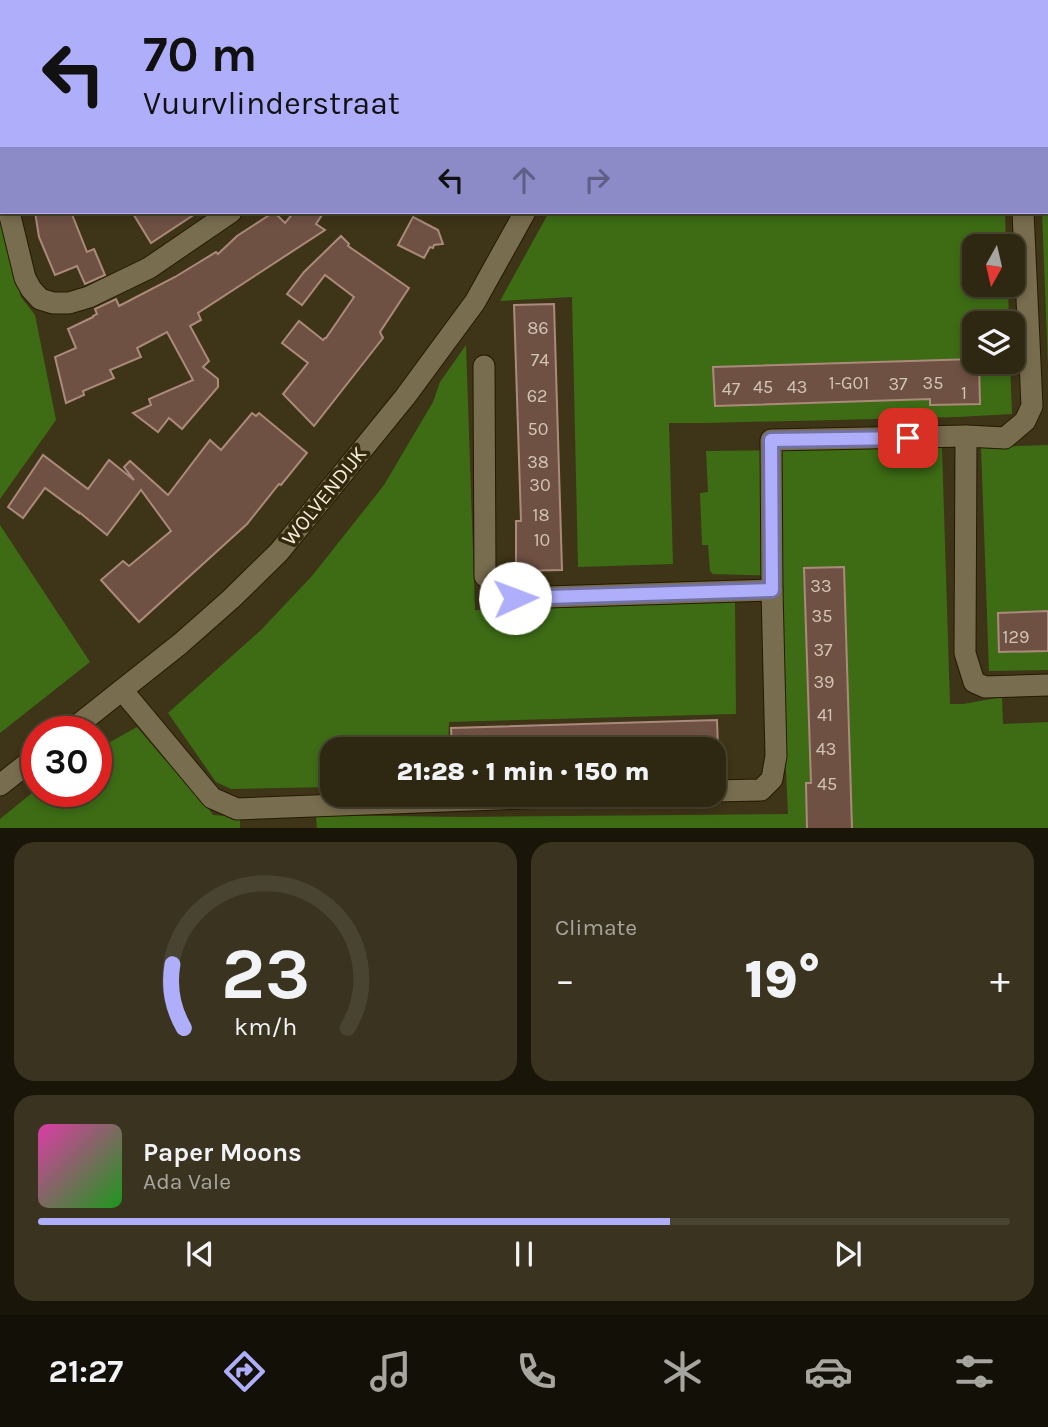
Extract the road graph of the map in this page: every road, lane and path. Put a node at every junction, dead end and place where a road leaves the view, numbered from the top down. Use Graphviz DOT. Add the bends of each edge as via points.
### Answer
graph roads {
  1 [pos="9,214"];
  2 [pos="228,214"];
  3 [pos="523,214"];
  4 [pos="1023,214"];
  5 [pos="484,366"];
  6 [pos="966,436"];
  7 [pos="772,590"];
  8 [pos="1048,685"];
  9 [pos="122,690"];
  10 [pos="89,716"];
  11 [pos="21,769"];
  12 [pos="0,785"];
  13 [pos="726,791"];
  14 [pos="320,805"];
  1 -- 2 [label="street" via="31,289 40,299 69,303 149,268"];
  3 -- 9 [label="street, WOLVENDIJK" via="475,302 405,397 279,552 180,644"];
  4 -- 6 [label="street" via="1032,406 1025,421 1005,438"];
  5 -- 7 [label="street" via="485,576 515,598"];
  6 -- 7 [label="street" via="771,440"];
  6 -- 8 [label="street" via="965,653 974,682 985,687"];
  7 -- 13 [label="street" via="776,756 772,779 761,790"];
  9 -- 10 [label="street, WOLVENDIJK"];
  9 -- 14 [label="street" via="212,798 237,808"];
  11 -- 12 [label="street"];
}
